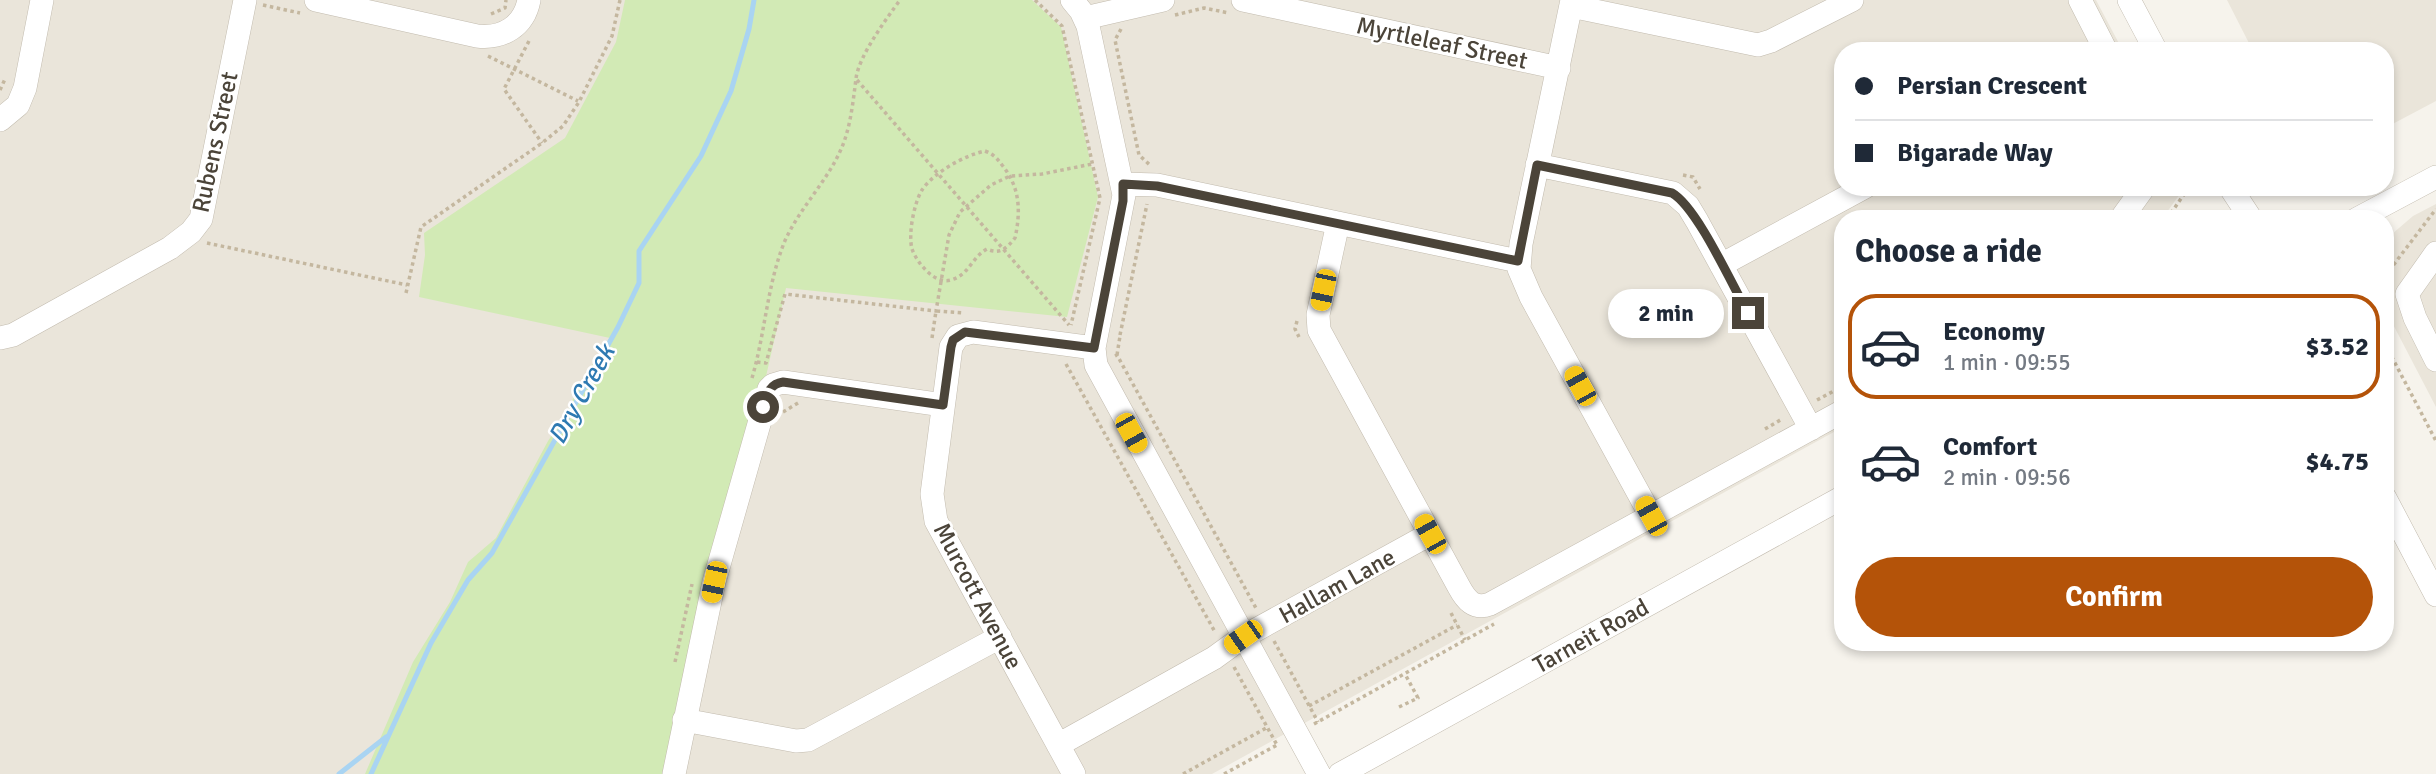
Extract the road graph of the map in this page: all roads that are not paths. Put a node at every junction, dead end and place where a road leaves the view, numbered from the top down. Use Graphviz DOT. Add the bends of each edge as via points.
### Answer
graph roads {
  1 [pos="42,0"];
  2 [pos="245,0"];
  3 [pos="316,0"];
  4 [pos="529,0"];
  5 [pos="1163,0"];
  6 [pos="1243,0"];
  7 [pos="1852,0"];
  8 [pos="2080,0"];
  9 [pos="2129,0"];
  10 [pos="1572,3"];
  11 [pos="1078,9"];
  12 [pos="2101,42"];
  13 [pos="2151,42"];
  14 [pos="1559,68"];
  15 [pos="0,120"];
  16 [pos="1537,165"];
  17 [pos="2436,177"];
  18 [pos="1123,184"];
  19 [pos="2415,188"];
  20 [pos="1848,196"];
  21 [pos="2374,210"];
  22 [pos="2387,210"];
  23 [pos="1339,223"];
  24 [pos="2436,253"];
  25 [pos="1518,261"];
  26 [pos="1721,265"];
  27 [pos="0,338"];
  28 [pos="1095,340"];
  29 [pos="2436,360"];
  30 [pos="943,405"];
  31 [pos="1834,416"];
  32 [pos="1811,429"];
  33 [pos="1834,502"];
  34 [pos="2394,515"];
  35 [pos="1651,516"];
  36 [pos="1430,534"];
  37 [pos="2436,595"];
  38 [pos="1000,637"];
  39 [pos="1234,643"];
  40 [pos="684,720"];
  41 [pos="1058,745"];
  42 [pos="674,774"];
  43 [pos="1074,774"];
  44 [pos="1319,774"];
  45 [pos="1340,774"];
  1 -- 15 [label="street" via="25,88 18,105"];
  2 -- 27 [label="street, Rubens Street" via="201,219 170,248"];
  3 -- 4 [label="street" via="493,38 520,21"];
  5 -- 11 [label="street" via="1122,9"];
  6 -- 14 [label="street, Myrtleleaf Street"];
  7 -- 10 [label="street" via="1758,45"];
  8 -- 12 [label="street"];
  9 -- 13 [label="street"];
  10 -- 14 [label="street"];
  11 -- 18 [label="street" via="1128,156"];
  14 -- 16 [label="street"];
  16 -- 25 [label="street"];
  16 -- 26 [label="street" via="1672,193 1688,206"];
  17 -- 19 [label="street"];
  18 -- 23 [label="street" via="1151,185"];
  18 -- 28 [label="street"];
  19 -- 21 [label="street"];
  19 -- 22 [label="street"];
  20 -- 26 [label="street"];
  23 -- 25 [label="street"];
  23 -- 36 [label="street" via="1318,315 1319,330"];
  24 -- 29 [label="street" via="2407,294"];
  25 -- 35 [label="street" via="1531,297"];
  26 -- 32 [label="street"];
  28 -- 30 [label="street, Murcott Avenue" via="1065,332 965,332 953,340"];
  28 -- 39 [label="street" via="1096,365 1106,387"];
  30 -- 38 [label="street, Murcott Avenue" via="932,494 934,514"];
  30 -- 40 [label="street" via="783,382 769,389 714,582"];
  31 -- 32 [label="street"];
  32 -- 35 [label="street"];
  33 -- 45 [label="street, Tarneit Road"];
  34 -- 37 [label="street"];
  35 -- 36 [label="street" via="1483,607 1474,606 1464,596"];
  36 -- 39 [label="street, Hallam Lane"];
  38 -- 40 [label="street" via="808,740"];
  38 -- 41 [label="street, Murcott Avenue"];
  39 -- 41 [label="street, Hallam Lane"];
  39 -- 44 [label="street"];
  40 -- 42 [label="street"];
  41 -- 43 [label="street, Murcott Avenue"];
}
